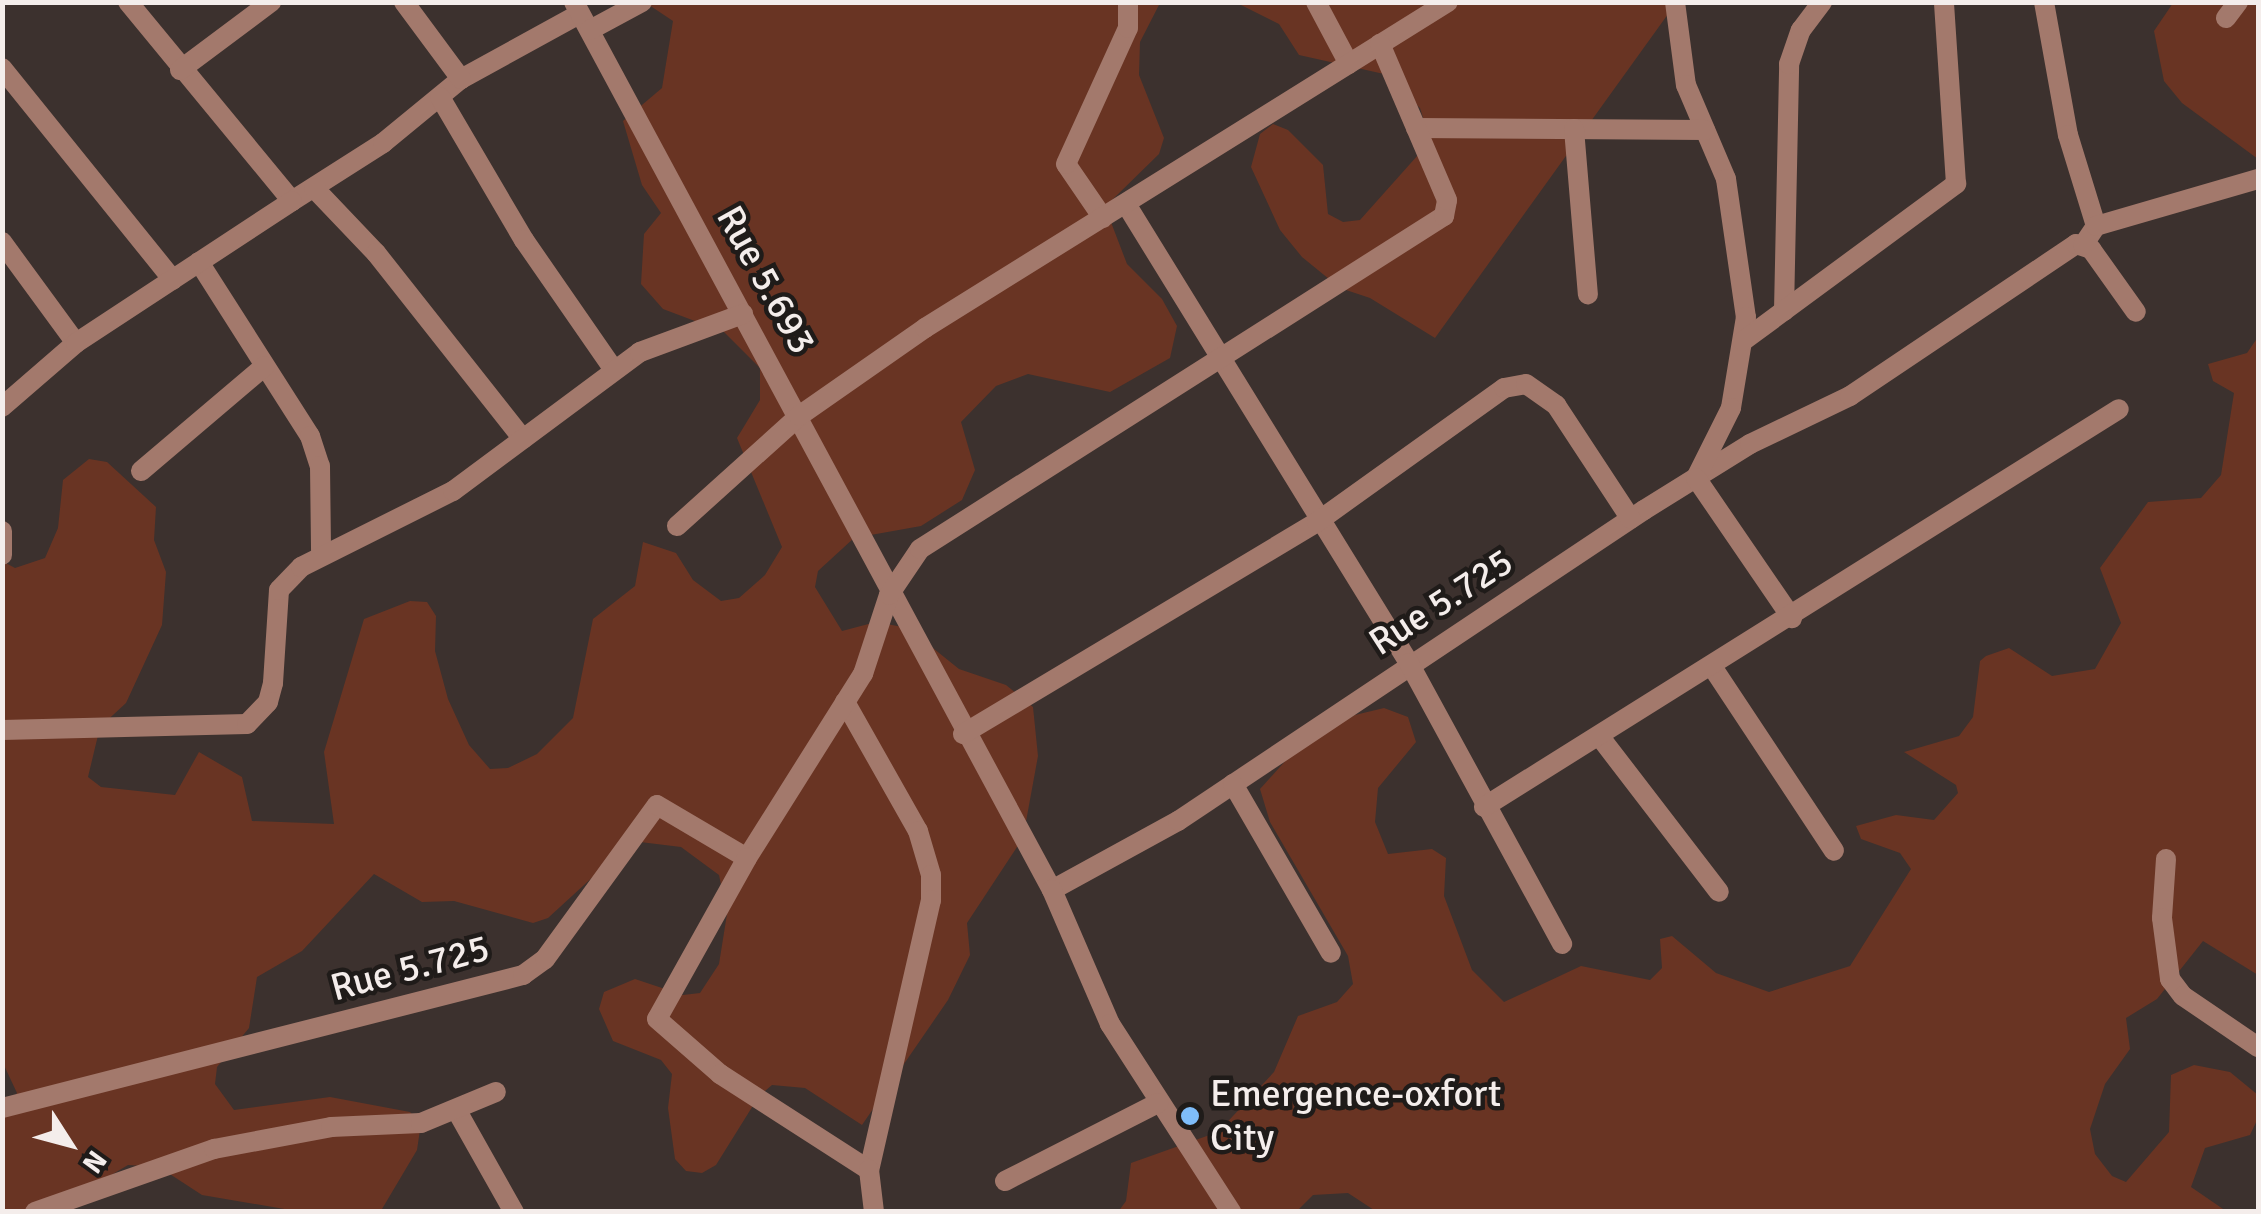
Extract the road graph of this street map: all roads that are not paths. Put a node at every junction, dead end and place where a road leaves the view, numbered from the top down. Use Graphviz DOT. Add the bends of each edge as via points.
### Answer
graph roads {
  1 [pos="128,2"];
  2 [pos="271,2"];
  3 [pos="404,2"];
  4 [pos="642,2"];
  5 [pos="1128,2"];
  6 [pos="1316,2"];
  7 [pos="1448,2"];
  8 [pos="1675,2"];
  9 [pos="1822,2"];
  10 [pos="1944,2"];
  11 [pos="2044,2"];
  12 [pos="581,16"];
  13 [pos="1380,44"];
  14 [pos="1348,64"];
  15 [pos="2,68"];
  16 [pos="180,70"];
  17 [pos="460,79"];
  18 [pos="440,96"];
  19 [pos="1416,128"];
  20 [pos="1574,130"];
  21 [pos="1705,130"];
  22 [pos="2258,179"];
  23 [pos="314,188"];
  24 [pos="292,201"];
  25 [pos="1126,204"];
  26 [pos="1103,218"];
  27 [pos="2096,226"];
  28 [pos="2,242"];
  29 [pos="2083,244"];
  30 [pos="200,262"];
  31 [pos="173,280"];
  32 [pos="1588,294"];
  33 [pos="1784,311"];
  34 [pos="2136,312"];
  35 [pos="744,314"];
  36 [pos="1743,341"];
  37 [pos="76,344"];
  38 [pos="1218,361"];
  39 [pos="265,366"];
  40 [pos="614,370"];
  41 [pos="2,407"];
  42 [pos="1731,408"];
  43 [pos="2119,409"];
  44 [pos="799,416"];
  45 [pos="522,439"];
  46 [pos="1750,444"];
  47 [pos="141,471"];
  48 [pos="1696,478"];
  49 [pos="1631,519"];
  50 [pos="1317,522"];
  51 [pos="677,526"];
  52 [pos="2,531"];
  53 [pos="321,554"];
  54 [pos="2,555"];
  55 [pos="889,594"];
  56 [pos="1792,618"];
  57 [pos="1409,663"];
  58 [pos="1713,668"];
  59 [pos="845,702"];
  60 [pos="2,730"];
  61 [pos="963,734"];
  62 [pos="1600,738"];
  63 [pos="1233,784"];
  64 [pos="1484,807"];
  65 [pos="1834,851"];
  66 [pos="747,858"];
  67 [pos="2166,860"];
  68 [pos="1052,890"];
  69 [pos="1719,892"];
  70 [pos="1562,944"];
  71 [pos="1331,953"];
  72 [pos="2258,1046"];
  73 [pos="496,1092"];
  74 [pos="1158,1103"];
  75 [pos="2,1108"];
  76 [pos="457,1111"];
  77 [pos="868,1170"];
  78 [pos="1004,1181"];
  79 [pos="35,1212"];
  80 [pos="514,1212"];
  81 [pos="874,1212"];
  82 [pos="1231,1212"];
  1 -- 16 [label="street"];
  2 -- 16 [label="street"];
  3 -- 17 [label="street"];
  4 -- 12 [label="street"];
  5 -- 26 [label="street" via="1128,28 1066,164"];
  6 -- 14 [label="street"];
  7 -- 13 [label="street"];
  8 -- 21 [label="street" via="1686,85"];
  9 -- 33 [label="street" via="1801,30 1789,64"];
  10 -- 33 [label="street" via="1956,184"];
  11 -- 27 [label="street" via="2068,135"];
  12 -- 17 [label="street"];
  12 -- 35 [label="street, Rue 5.693"];
  13 -- 14 [label="street"];
  13 -- 19 [label="street"];
  14 -- 25 [label="street"];
  15 -- 31 [label="street"];
  16 -- 24 [label="street"];
  17 -- 18 [label="street"];
  18 -- 23 [label="street"];
  18 -- 40 [label="street" via="524,240"];
  19 -- 20 [label="street"];
  19 -- 38 [label="street" via="1446,200 1438,223"];
  20 -- 21 [label="street"];
  20 -- 32 [label="street"];
  21 -- 36 [label="street" via="1733,210"];
  22 -- 27 [label="street"];
  23 -- 24 [label="street"];
  23 -- 45 [label="street" via="376,253"];
  24 -- 30 [label="street"];
  25 -- 26 [label="street"];
  25 -- 38 [label="street"];
  26 -- 44 [label="street" via="924,328"];
  27 -- 29 [label="street"];
  28 -- 37 [label="street"];
  29 -- 34 [label="street"];
  29 -- 46 [label="street, Rue 5.725" via="1850,396"];
  30 -- 31 [label="street"];
  30 -- 39 [label="street"];
  31 -- 37 [label="street"];
  33 -- 36 [label="street"];
  35 -- 40 [label="street" via="655,346"];
  35 -- 44 [label="street, Rue 5.693"];
  36 -- 42 [label="street"];
  37 -- 41 [label="street"];
  38 -- 50 [label="street"];
  38 -- 55 [label="street" via="920,549"];
  39 -- 47 [label="street"];
  39 -- 53 [label="street" via="310,436 320,466"];
  40 -- 45 [label="street"];
  42 -- 46 [label="street"];
  42 -- 48 [label="street"];
  43 -- 56 [label="street"];
  44 -- 51 [label="street"];
  44 -- 55 [label="street, Rue 5.693"];
  45 -- 53 [label="street" via="488,470 402,521"];
  46 -- 48 [label="street, Rue 5.725"];
  48 -- 49 [label="street, Rue 5.725"];
  48 -- 56 [label="street"];
  49 -- 50 [label="street" via="1556,405 1526,384 1504,388"];
  49 -- 57 [label="street, Rue 5.725"];
  50 -- 57 [label="street"];
  50 -- 61 [label="street"];
  52 -- 54 [label="street"];
  53 -- 60 [label="street" via="279,590 273,682 268,702 247,724"];
  55 -- 59 [label="street" via="876,643"];
  55 -- 61 [label="street"];
  56 -- 58 [label="street"];
  57 -- 63 [label="street, Rue 5.725"];
  57 -- 64 [label="street"];
  58 -- 62 [label="street"];
  58 -- 65 [label="street"];
  59 -- 66 [label="street"];
  59 -- 77 [label="street" via="918,831 931,875 931,900"];
  61 -- 68 [label="street"];
  62 -- 64 [label="street"];
  62 -- 69 [label="street"];
  63 -- 68 [label="street, Rue 5.725"];
  63 -- 71 [label="street"];
  64 -- 70 [label="street"];
  66 -- 75 [label="street, Rue 5.725" via="657,805 545,958 523,974"];
  66 -- 77 [label="street" via="658,1020 720,1074"];
  67 -- 72 [label="street" via="2162,918 2170,979 2183,996"];
  68 -- 74 [label="street" via="1085,976"];
  73 -- 76 [label="street"];
  74 -- 78 [label="street"];
  74 -- 82 [label="street"];
  76 -- 79 [label="street" via="421,1123 331,1127 214,1149"];
  76 -- 80 [label="street"];
  77 -- 81 [label="street"];
}
